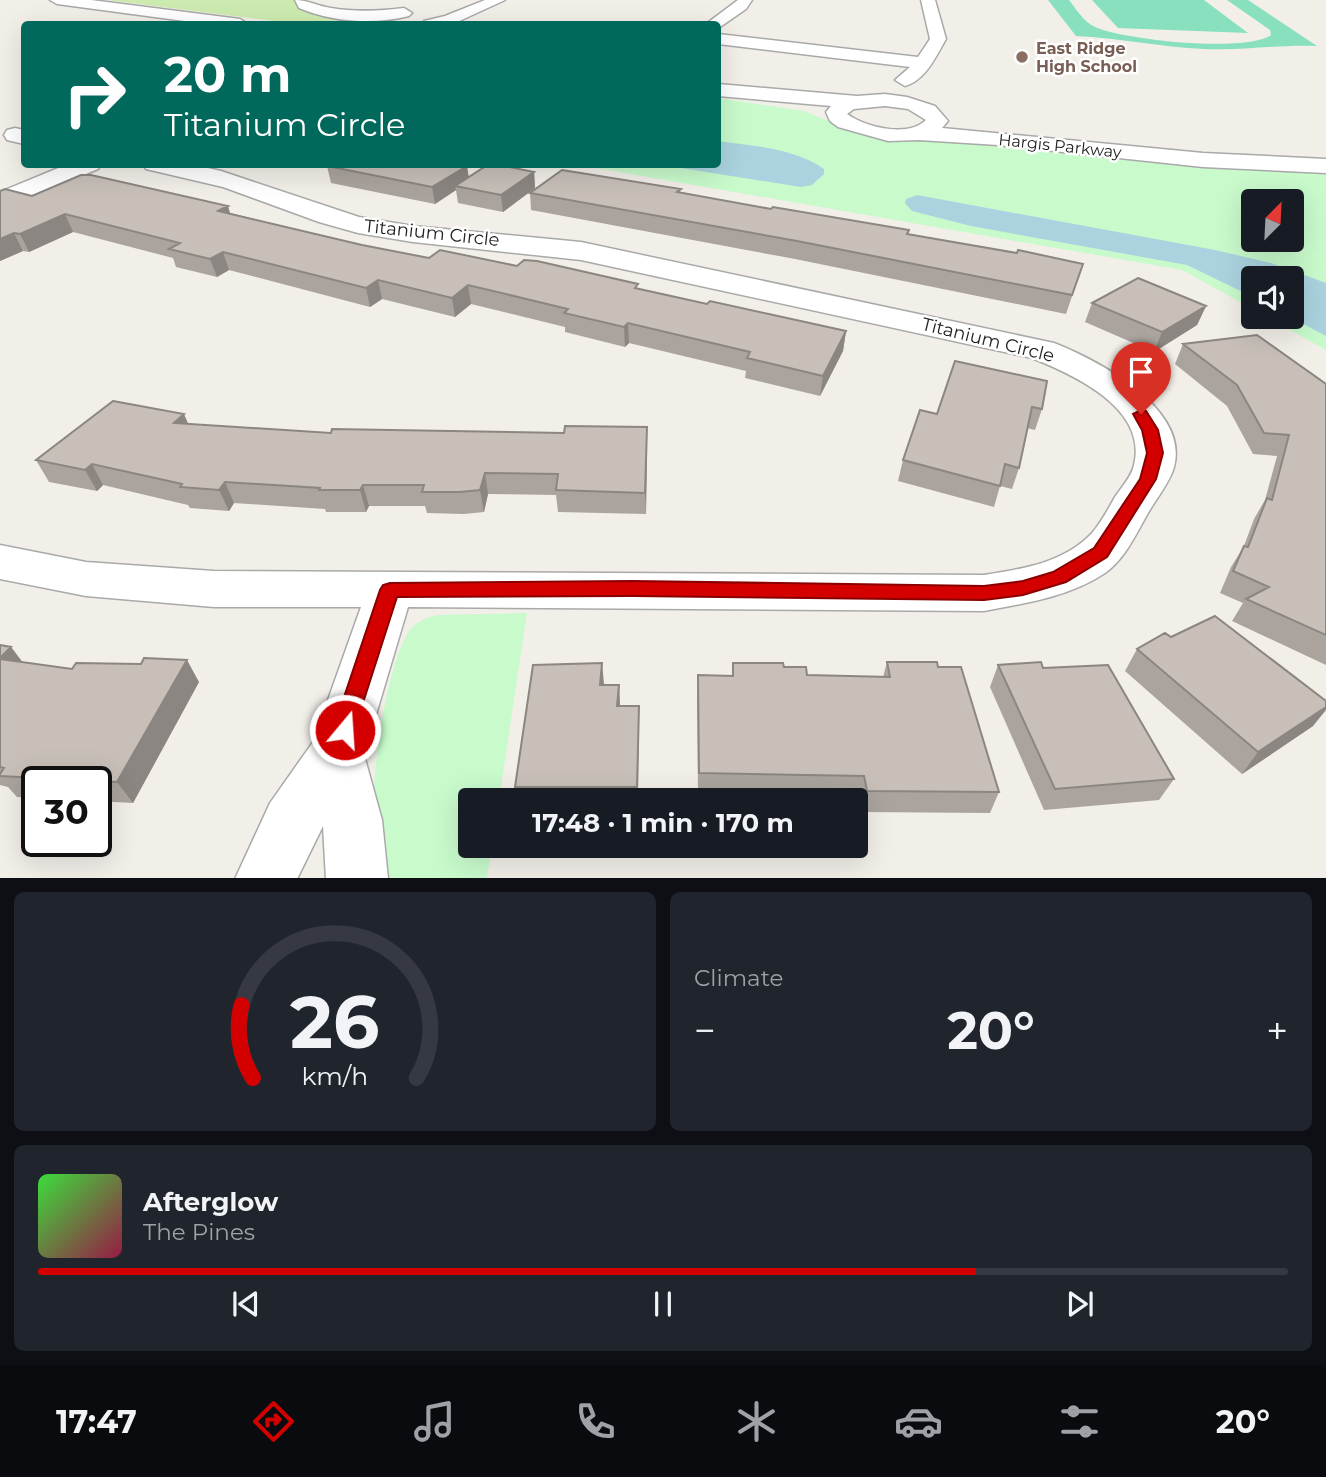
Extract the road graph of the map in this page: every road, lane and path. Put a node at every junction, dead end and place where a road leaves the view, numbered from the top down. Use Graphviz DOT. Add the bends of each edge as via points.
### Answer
graph roads {
  1 [pos="57,0"];
  2 [pos="303,0"];
  3 [pos="392,0"];
  4 [pos="498,0"];
  5 [pos="745,0"];
  6 [pos="928,0"];
  7 [pos="404,13"];
  8 [pos="209,21"];
  9 [pos="442,21"];
  10 [pos="449,21"];
  11 [pos="718,21"];
  12 [pos="721,39"];
  13 [pos="920,66"];
  14 [pos="721,90"];
  15 [pos="721,96"];
  16 [pos="864,101"];
  17 [pos="932,113"];
  18 [pos="837,117"];
  19 [pos="917,132"];
  20 [pos="1203,160"];
  21 [pos="1326,166"];
  22 [pos="80,168"];
  23 [pos="171,168"];
  24 [pos="0,201"];
  25 [pos="0,562"];
  26 [pos="390,590"];
  27 [pos="336,755"];
  28 [pos="266,878"];
  29 [pos="358,878"];
  1 -- 8 [label="street"];
  2 -- 7 [label="street" via="314,9 362,16"];
  3 -- 7 [label="street"];
  4 -- 10 [label="street"];
  5 -- 11 [label="street"];
  6 -- 13 [label="street" via="939,36"];
  7 -- 9 [label="street"];
  12 -- 13 [label="street"];
  13 -- 16 [label="street" via="893,91"];
  13 -- 17 [label="street" via="918,97"];
  14 -- 16 [label="street"];
  15 -- 18 [label="street"];
  16 -- 17 [label="street, Hargis Parkway" via="902,102"];
  16 -- 18 [label="street" via="840,108"];
  17 -- 19 [label="street" via="935,125"];
  17 -- 20 [label="street, Hargis Parkway" via="964,124"];
  18 -- 19 [label="street, Hargis Parkway" via="868,132"];
  19 -- 20 [label="street, Hargis Parkway"];
  20 -- 21 [label="street, Hargis Parkway"];
  22 -- 24 [label="street"];
  23 -- 26 [label="street, Titanium Circle" via="243,185 357,225 581,251 1042,350 1089,371 1126,398 1146,422 1154,446 1148,479 1101,552 1060,577 1023,588 966,593"];
  25 -- 26 [label="street, Titanium Circle" via="86,579 167,586"];
  26 -- 27 [label="street"];
  27 -- 28 [label="street" via="291,822"];
  27 -- 29 [label="street" via="352,820"];
}
